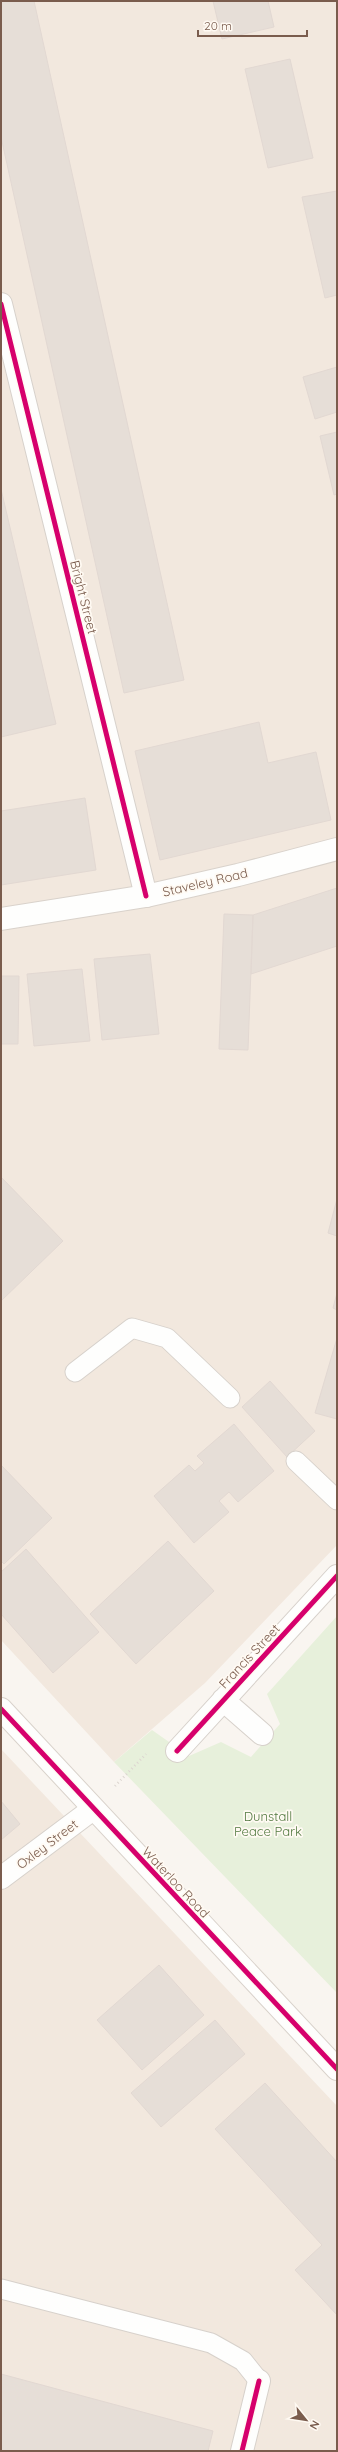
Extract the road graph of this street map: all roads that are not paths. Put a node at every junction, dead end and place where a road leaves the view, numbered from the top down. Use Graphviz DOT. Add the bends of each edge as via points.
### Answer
graph roads {
  1 [pos="1,304"];
  2 [pos="337,849"];
  3 [pos="146,896"];
  4 [pos="1,919"];
  5 [pos="75,1372"];
  6 [pos="230,1398"];
  7 [pos="296,1461"];
  8 [pos="337,1500"];
  9 [pos="337,1576"];
  10 [pos="223,1700"];
  11 [pos="1,1709"];
  12 [pos="262,1734"];
  13 [pos="177,1751"];
  14 [pos="93,1809"];
  15 [pos="1,1878"];
  16 [pos="337,2069"];
  17 [pos="1,2289"];
  18 [pos="259,2381"];
  19 [pos="242,2451"];
  1 -- 3 [label="street, Bright Street"];
  2 -- 3 [label="street, Staveley Road"];
  3 -- 4 [label="street, Staveley Road"];
  5 -- 6 [label="lane" via="132,1328 167,1338"];
  7 -- 8 [label="lane"];
  9 -- 10 [label="street, Francis Street"];
  10 -- 12 [label="street, Francis Street"];
  10 -- 13 [label="street, Francis Street"];
  11 -- 14 [label="street, Waterloo Road"];
  14 -- 15 [label="street, Oxley Street"];
  14 -- 16 [label="street, Waterloo Road"];
  17 -- 18 [label="lane" via="211,2343 243,2361"];
  18 -- 19 [label="street"];
}
